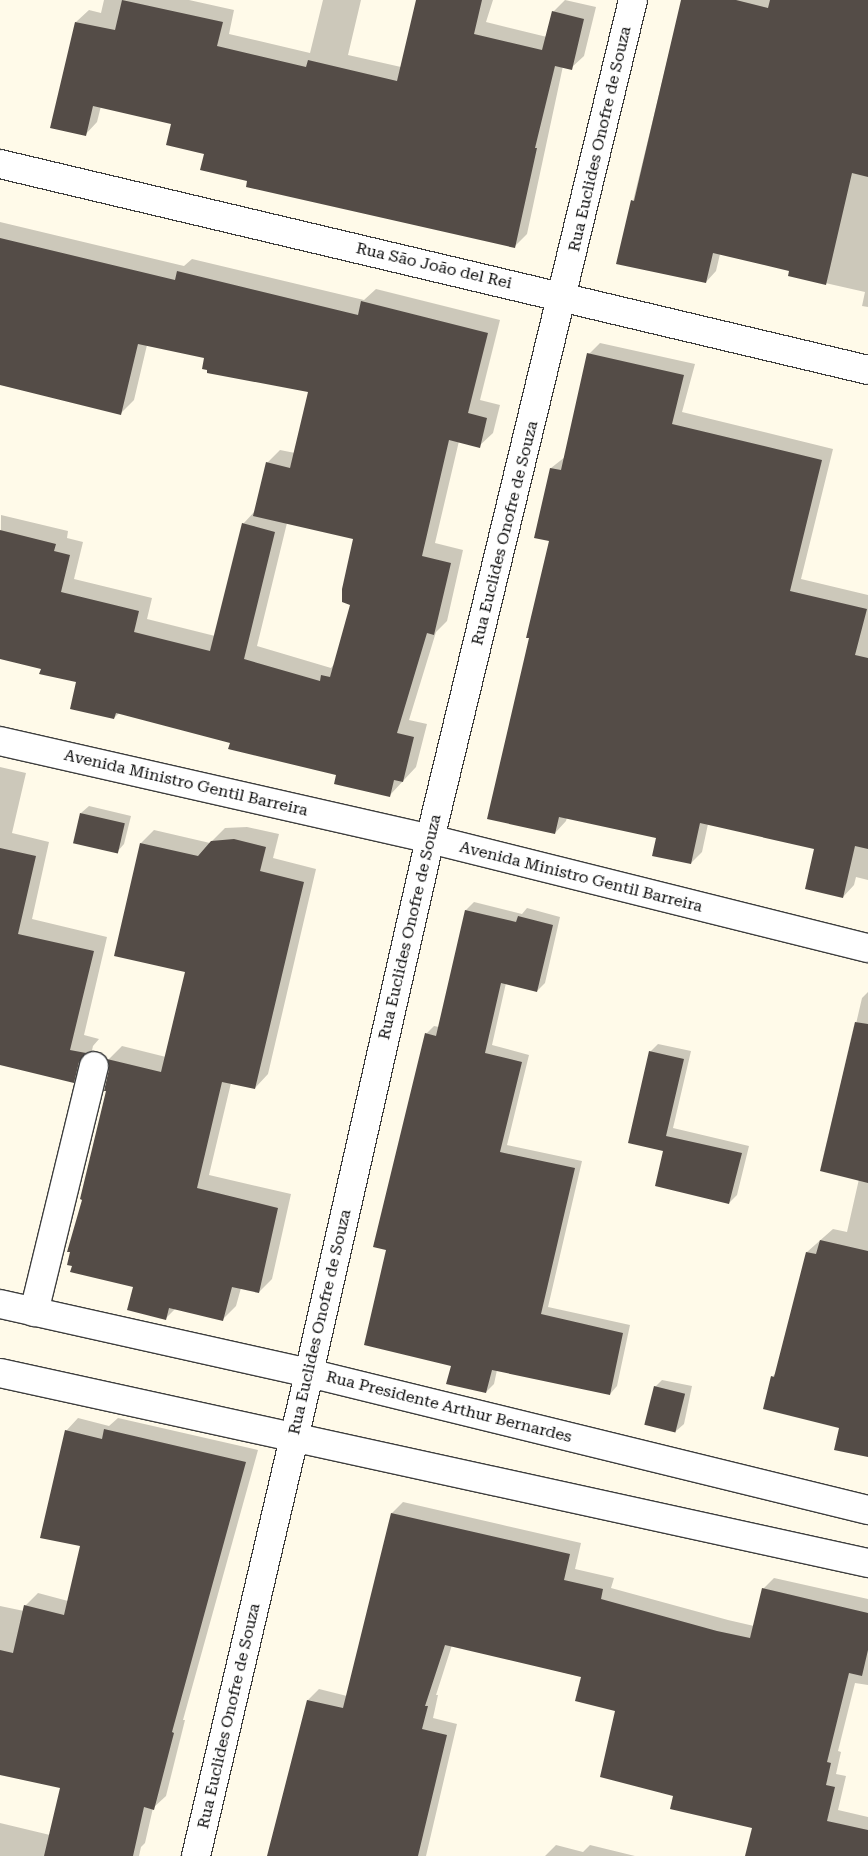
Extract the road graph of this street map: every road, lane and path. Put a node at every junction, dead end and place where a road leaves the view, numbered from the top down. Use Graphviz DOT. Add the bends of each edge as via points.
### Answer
graph roads {
  1 [pos="634,0"];
  2 [pos="0,164"];
  3 [pos="562,297"];
  4 [pos="868,370"];
  5 [pos="0,741"];
  6 [pos="430,839"];
  7 [pos="868,948"];
  8 [pos="94,1066"];
  9 [pos="0,1304"];
  10 [pos="34,1312"];
  11 [pos="0,1373"];
  12 [pos="309,1373"];
  13 [pos="294,1438"];
  14 [pos="868,1510"];
  15 [pos="868,1563"];
  16 [pos="196,1856"];
  1 -- 3 [label="street, Rua Euclides Onofre de Souza"];
  2 -- 3 [label="street, Rua São João del Rei"];
  3 -- 4 [label="street, Rua São João del Rei"];
  3 -- 6 [label="street, Rua Euclides Onofre de Souza"];
  5 -- 6 [label="street, Avenida Ministro Gentil Barreira"];
  6 -- 7 [label="street, Avenida Ministro Gentil Barreira"];
  6 -- 12 [label="street, Rua Euclides Onofre de Souza"];
  8 -- 10 [label="street"];
  9 -- 10 [label="street, Rua Presidente Arthur Bernardes"];
  10 -- 12 [label="street, Rua Presidente Arthur Bernardes"];
  11 -- 13 [label="street"];
  12 -- 13 [label="street, Rua Euclides Onofre de Souza"];
  12 -- 14 [label="street, Rua Presidente Arthur Bernardes"];
  13 -- 15 [label="street"];
  13 -- 16 [label="street, Rua Euclides Onofre de Souza"];
}
